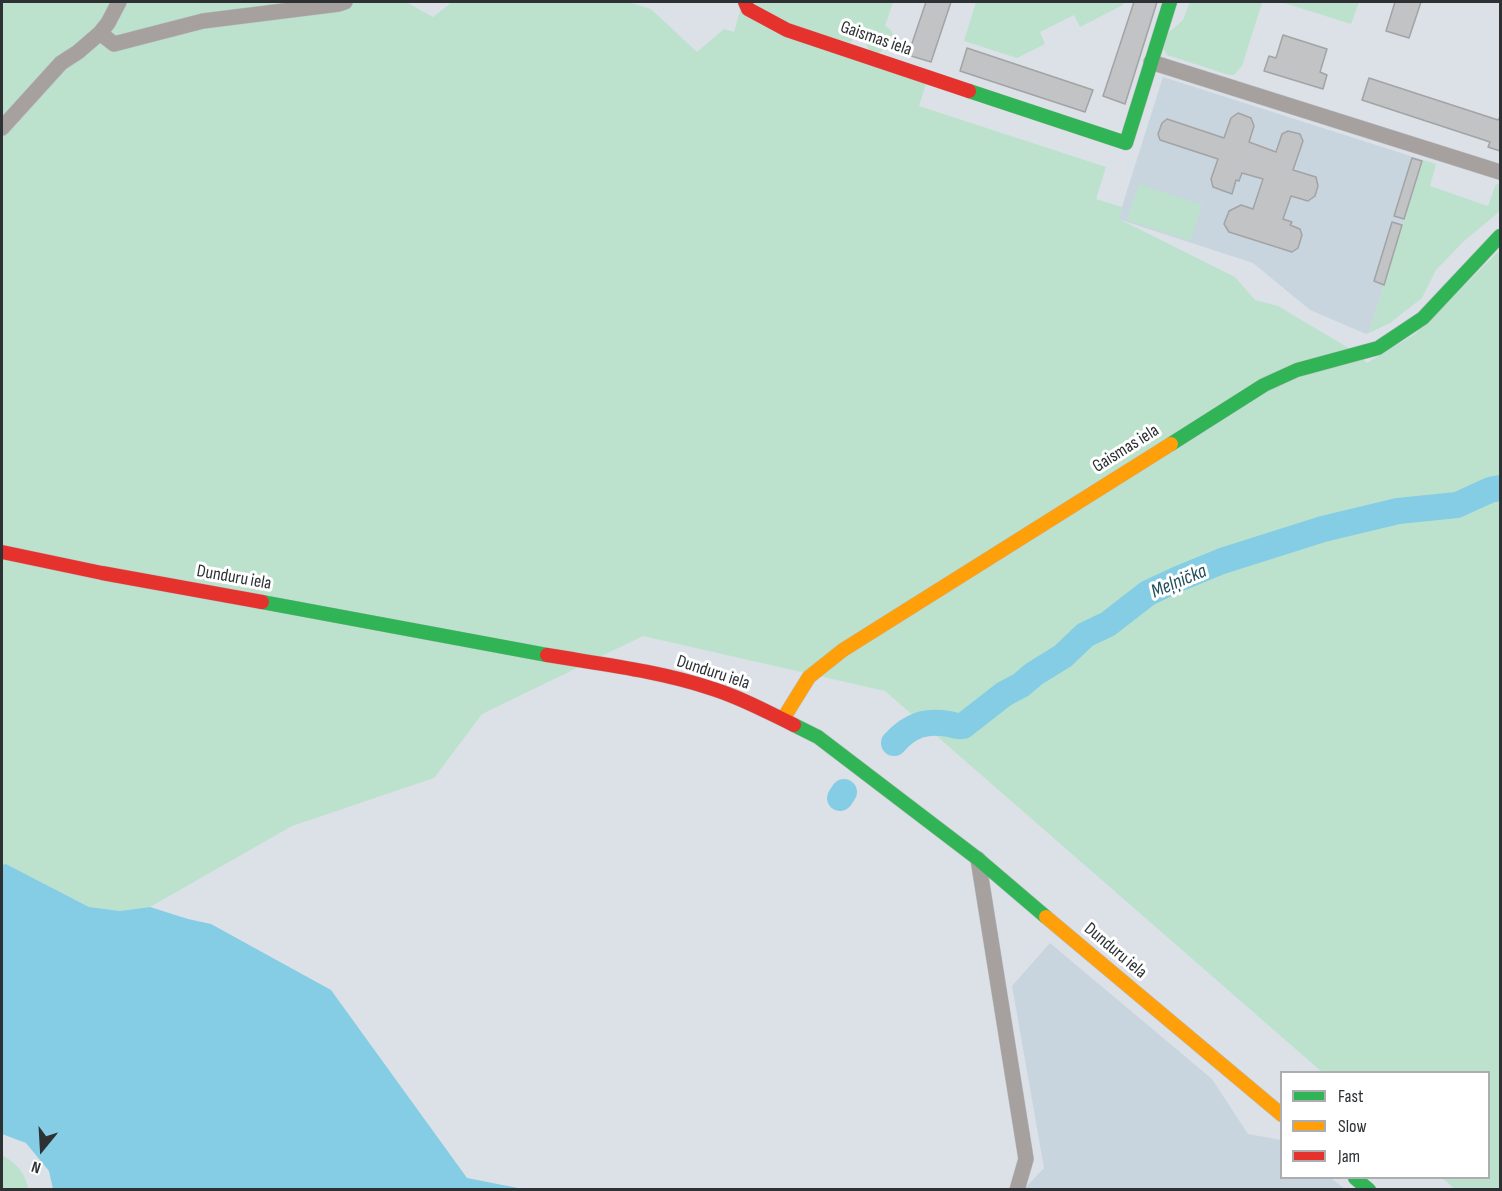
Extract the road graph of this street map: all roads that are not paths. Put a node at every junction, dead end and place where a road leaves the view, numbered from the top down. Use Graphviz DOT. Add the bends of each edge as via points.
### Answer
graph roads {
  1 [pos="119,2"];
  2 [pos="345,2"];
  3 [pos="745,2"];
  4 [pos="1170,2"];
  5 [pos="100,33"];
  6 [pos="1151,62"];
  7 [pos="2,128"];
  8 [pos="1500,172"];
  9 [pos="1500,236"];
  10 [pos="2,552"];
  11 [pos="783,718"];
  12 [pos="978,859"];
  13 [pos="1280,1114"];
  14 [pos="1356,1179"];
  15 [pos="1017,1190"];
  16 [pos="1369,1190"];
  1 -- 5 [label="street"];
  2 -- 5 [label="street" via="203,21 114,44"];
  3 -- 6 [label="street, Gaismas iela" via="748,9 787,30 1126,143"];
  4 -- 6 [label="street, Gaismas iela"];
  5 -- 7 [label="street" via="61,63"];
  6 -- 8 [label="street"];
  9 -- 11 [label="street, Gaismas iela" via="1423,318 1400,334 1378,348 1298,370 1264,385 843,650 809,677"];
  10 -- 11 [label="street, Dunduru iela" via="663,676 709,687"];
  11 -- 12 [label="street, Dunduru iela" via="818,737"];
  12 -- 13 [label="street, Dunduru iela"];
  12 -- 15 [label="street" via="1026,1159"];
  14 -- 16 [label="street"];
}
